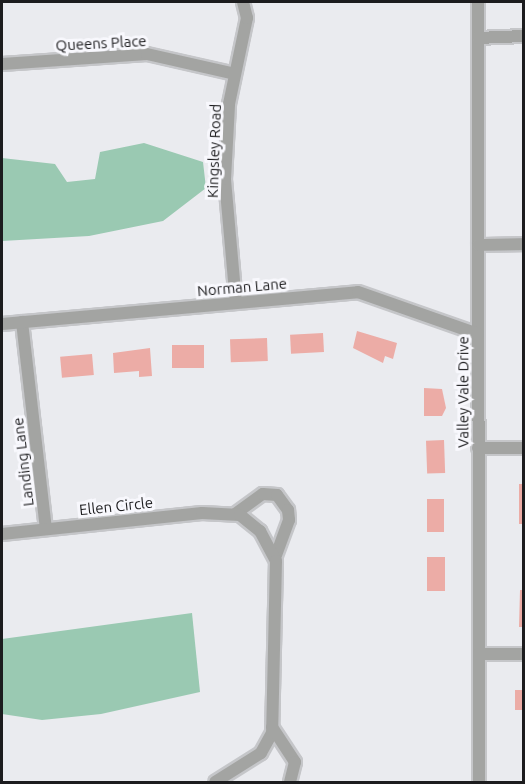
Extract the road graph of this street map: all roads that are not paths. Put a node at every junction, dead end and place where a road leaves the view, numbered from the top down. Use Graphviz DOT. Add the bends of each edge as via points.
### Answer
graph roads {
  1 [pos="243,2"];
  2 [pos="478,2"];
  3 [pos="524,36"];
  4 [pos="478,38"];
  5 [pos="2,63"];
  6 [pos="235,74"];
  7 [pos="524,244"];
  8 [pos="478,245"];
  9 [pos="236,303"];
  10 [pos="22,322"];
  11 [pos="2,324"];
  12 [pos="478,334"];
  13 [pos="478,448"];
  14 [pos="524,448"];
  15 [pos="235,514"];
  16 [pos="45,528"];
  17 [pos="2,534"];
  18 [pos="275,558"];
  19 [pos="479,654"];
  20 [pos="524,654"];
  21 [pos="272,727"];
  22 [pos="218,781"];
  23 [pos="239,783"];
  24 [pos="290,783"];
  25 [pos="479,783"];
  1 -- 6 [label="street, Kingsley Road" via="247,18"];
  2 -- 4 [label="street, Valley Vale Drive"];
  3 -- 4 [label="street"];
  4 -- 8 [label="street, Valley Vale Drive"];
  5 -- 6 [label="street, Queens Place" via="147,54"];
  6 -- 9 [label="street, Kingsley Road" via="225,179"];
  7 -- 8 [label="street"];
  8 -- 12 [label="street, Valley Vale Drive"];
  9 -- 10 [label="street, Norman Lane"];
  9 -- 12 [label="street, Norman Lane" via="358,292"];
  10 -- 11 [label="street, Norman Lane"];
  10 -- 16 [label="street, Landing Lane"];
  12 -- 13 [label="street, Valley Vale Drive"];
  13 -- 14 [label="street"];
  13 -- 19 [label="street, Valley Vale Drive"];
  15 -- 16 [label="street, Ellen Circle" via="202,513"];
  15 -- 18 [label="street" via="260,531"];
  15 -- 18 [label="street" via="263,494 277,495 288,510 289,520"];
  16 -- 17 [label="street, Ellen Circle"];
  18 -- 21 [label="street"];
  19 -- 20 [label="street"];
  19 -- 25 [label="street, Valley Vale Drive"];
  21 -- 22 [label="street" via="261,753"];
  21 -- 24 [label="street" via="295,762"];
  22 -- 23 [label="street"];
}
